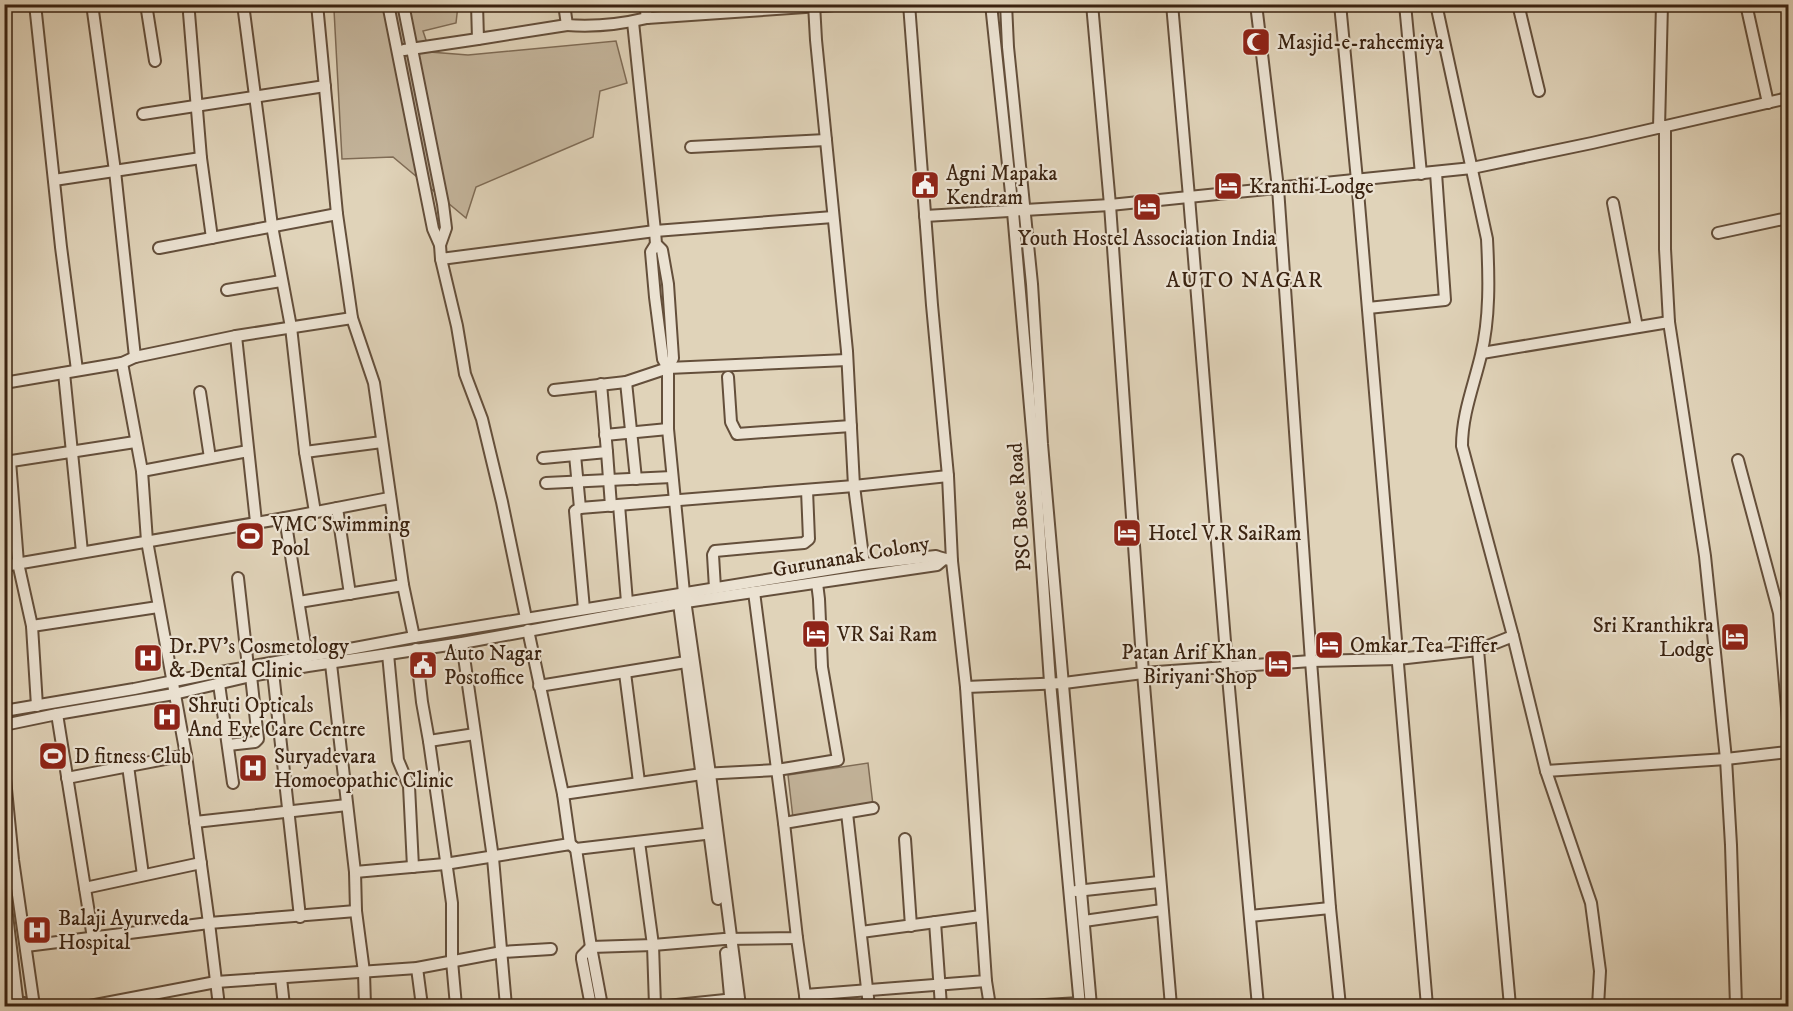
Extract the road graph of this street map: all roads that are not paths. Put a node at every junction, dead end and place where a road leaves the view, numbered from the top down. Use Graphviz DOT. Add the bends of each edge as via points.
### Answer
graph roads {
  1 [pos="35,4"];
  2 [pos="92,4"];
  3 [pos="146,4"];
  4 [pos="243,4"];
  5 [pos="317,4"];
  6 [pos="388,4"];
  7 [pos="403,4"];
  8 [pos="477,4"];
  9 [pos="564,4"];
  10 [pos="645,4"];
  11 [pos="849,4"];
  12 [pos="909,4"];
  13 [pos="991,4"];
  14 [pos="1006,4"];
  15 [pos="1092,4"];
  16 [pos="1172,4"];
  17 [pos="1256,4"];
  18 [pos="1340,4"];
  19 [pos="1405,4"];
  20 [pos="1436,4"];
  21 [pos="1518,4"];
  22 [pos="1662,4"];
  23 [pos="1746,4"];
  24 [pos="814,5"];
  25 [pos="189,13"];
  26 [pos="647,18"];
  27 [pos="633,22"];
  28 [pos="567,25"];
  29 [pos="478,39"];
  30 [pos="411,49"];
  31 [pos="398,51"];
  32 [pos="155,62"];
  33 [pos="325,86"];
  34 [pos="1539,91"];
  35 [pos="254,97"];
  36 [pos="1788,98"];
  37 [pos="1768,103"];
  38 [pos="198,106"];
  39 [pos="143,114"];
  40 [pos="1662,127"];
  41 [pos="826,140"];
  42 [pos="691,147"];
  43 [pos="201,158"];
  44 [pos="1472,168"];
  45 [pos="115,171"];
  46 [pos="1436,172"];
  47 [pos="1421,174"];
  48 [pos="54,180"];
  49 [pos="1357,180"];
  50 [pos="1278,188"];
  51 [pos="1189,197"];
  52 [pos="1613,203"];
  53 [pos="1110,205"];
  54 [pos="1026,211"];
  55 [pos="1014,212"];
  56 [pos="337,214"];
  57 [pos="925,216"];
  58 [pos="833,217"];
  59 [pos="1788,218"];
  60 [pos="272,226"];
  61 [pos="655,231"];
  62 [pos="1718,233"];
  63 [pos="212,238"];
  64 [pos="440,245"];
  65 [pos="159,249"];
  66 [pos="441,259"];
  67 [pos="281,281"];
  68 [pos="227,290"];
  69 [pos="1368,308"];
  70 [pos="352,318"];
  71 [pos="1669,322"];
  72 [pos="291,327"];
  73 [pos="1637,327"];
  74 [pos="236,336"];
  75 [pos="1482,352"];
  76 [pos="135,357"];
  77 [pos="847,360"];
  78 [pos="122,363"];
  79 [pos="668,368"];
  80 [pos="77,370"];
  81 [pos="64,372"];
  82 [pos="728,377"];
  83 [pos="626,382"];
  84 [pos="4,383"];
  85 [pos="601,384"];
  86 [pos="554,390"];
  87 [pos="200,392"];
  88 [pos="851,426"];
  89 [pos="668,429"];
  90 [pos="631,432"];
  91 [pos="605,435"];
  92 [pos="135,442"];
  93 [pos="382,442"];
  94 [pos="248,451"];
  95 [pos="72,452"];
  96 [pos="305,452"];
  97 [pos="607,452"];
  98 [pos="575,455"];
  99 [pos="210,458"];
  100 [pos="543,458"];
  101 [pos="1738,460"];
  102 [pos="7,462"];
  103 [pos="142,471"];
  104 [pos="948,476"];
  105 [pos="672,477"];
  106 [pos="636,479"];
  107 [pos="609,480"];
  108 [pos="578,482"];
  109 [pos="546,483"];
  110 [pos="854,486"];
  111 [pos="807,490"];
  112 [pos="389,498"];
  113 [pos="675,501"];
  114 [pos="615,505"];
  115 [pos="337,508"];
  116 [pos="580,508"];
  117 [pos="315,512"];
  118 [pos="285,518"];
  119 [pos="256,522"];
  120 [pos="147,541"];
  121 [pos="82,552"];
  122 [pos="948,560"];
  123 [pos="18,563"];
  124 [pos="864,564"];
  125 [pos="4,566"];
  126 [pos="238,578"];
  127 [pos="817,583"];
  128 [pos="403,585"];
  129 [pos="715,588"];
  130 [pos="754,592"];
  131 [pos="350,594"];
  132 [pos="682,598"];
  133 [pos="299,602"];
  134 [pos="627,602"];
  135 [pos="158,607"];
  136 [pos="584,609"];
  137 [pos="1784,612"];
  138 [pos="527,624"];
  139 [pos="32,626"];
  140 [pos="418,636"];
  141 [pos="1513,636"];
  142 [pos="462,643"];
  143 [pos="420,649"];
  144 [pos="1478,650"];
  145 [pos="388,654"];
  146 [pos="307,656"];
  147 [pos="1398,658"];
  148 [pos="1311,660"];
  149 [pos="686,662"];
  150 [pos="331,664"];
  151 [pos="1227,666"];
  152 [pos="250,672"];
  153 [pos="273,672"];
  154 [pos="625,673"];
  155 [pos="1143,673"];
  156 [pos="173,681"];
  157 [pos="1050,682"];
  158 [pos="1064,682"];
  159 [pos="219,684"];
  160 [pos="539,687"];
  161 [pos="966,687"];
  162 [pos="174,694"];
  163 [pos="37,706"];
  164 [pos="4,711"];
  165 [pos="57,714"];
  166 [pos="1788,720"];
  167 [pos="4,725"];
  168 [pos="475,734"];
  169 [pos="429,741"];
  170 [pos="228,745"];
  171 [pos="1788,752"];
  172 [pos="186,755"];
  173 [pos="1726,759"];
  174 [pos="128,766"];
  175 [pos="4,769"];
  176 [pos="777,770"];
  177 [pos="1546,771"];
  178 [pos="706,774"];
  179 [pos="67,778"];
  180 [pos="639,782"];
  181 [pos="233,783"];
  182 [pos="562,794"];
  183 [pos="347,805"];
  184 [pos="873,808"];
  185 [pos="288,811"];
  186 [pos="846,813"];
  187 [pos="195,822"];
  188 [pos="784,823"];
  189 [pos="713,833"];
  190 [pos="905,839"];
  191 [pos="639,842"];
  192 [pos="573,847"];
  193 [pos="493,858"];
  194 [pos="201,863"];
  195 [pos="445,864"];
  196 [pos="413,867"];
  197 [pos="354,872"];
  198 [pos="143,875"];
  199 [pos="1159,882"];
  200 [pos="84,888"];
  201 [pos="4,890"];
  202 [pos="1082,891"];
  203 [pos="1070,892"];
  204 [pos="1330,908"];
  205 [pos="1162,910"];
  206 [pos="356,911"];
  207 [pos="981,916"];
  208 [pos="1250,916"];
  209 [pos="300,917"];
  210 [pos="1084,921"];
  211 [pos="935,922"];
  212 [pos="209,923"];
  213 [pos="911,926"];
  214 [pos="861,932"];
  215 [pos="93,938"];
  216 [pos="798,938"];
  217 [pos="728,939"];
  218 [pos="653,945"];
  219 [pos="26,946"];
  220 [pos="591,947"];
  221 [pos="551,948"];
  222 [pos="502,952"];
  223 [pos="452,962"];
  224 [pos="417,968"];
  225 [pos="364,972"];
  226 [pos="281,978"];
  227 [pos="986,981"];
  228 [pos="216,982"];
  229 [pos="940,985"];
  230 [pos="868,991"];
  231 [pos="805,1001"];
  232 [pos="735,1003"];
  233 [pos="34,1004"];
  234 [pos="107,1005"];
  235 [pos="1084,1005"];
  236 [pos="6,1006"];
  237 [pos="18,1006"];
  238 [pos="90,1006"];
  239 [pos="219,1006"];
  240 [pos="284,1006"];
  241 [pos="365,1006"];
  242 [pos="422,1006"];
  243 [pos="456,1006"];
  244 [pos="506,1006"];
  245 [pos="591,1006"];
  246 [pos="602,1006"];
  247 [pos="655,1006"];
  248 [pos="667,1006"];
  249 [pos="869,1006"];
  250 [pos="941,1006"];
  251 [pos="990,1006"];
  252 [pos="1028,1006"];
  253 [pos="1171,1006"];
  254 [pos="1258,1006"];
  255 [pos="1340,1006"];
  256 [pos="1427,1006"];
  257 [pos="1510,1006"];
  258 [pos="1598,1006"];
  259 [pos="1736,1006"];
  1 -- 48 [label="street"];
  2 -- 45 [label="street"];
  3 -- 32 [label="street"];
  4 -- 35 [label="street"];
  5 -- 33 [label="street"];
  6 -- 31 [label="street"];
  7 -- 30 [label="street"];
  8 -- 29 [label="street"];
  9 -- 28 [label="street"];
  10 -- 26 [label="street"];
  11 -- 24 [label="street"];
  12 -- 57 [label="street"];
  13 -- 55 [label="street, PSC Bose Road"];
  14 -- 54 [label="street, PSC Bose Road"];
  15 -- 53 [label="street"];
  16 -- 51 [label="street"];
  17 -- 50 [label="street"];
  18 -- 49 [label="street"];
  19 -- 47 [label="street"];
  20 -- 44 [label="street"];
  21 -- 34 [label="street"];
  22 -- 40 [label="street"];
  23 -- 37 [label="street"];
  24 -- 26 [label="street"];
  24 -- 41 [label="street"];
  25 -- 38 [label="street"];
  26 -- 27 [label="street"];
  27 -- 28 [label="street"];
  27 -- 61 [label="street"];
  28 -- 29 [label="street"];
  29 -- 30 [label="street"];
  30 -- 31 [label="street"];
  30 -- 64 [label="street" via="443,204 446,228"];
  31 -- 64 [label="street" via="433,229"];
  33 -- 35 [label="street"];
  33 -- 56 [label="street"];
  35 -- 38 [label="street"];
  35 -- 60 [label="street"];
  36 -- 37 [label="street"];
  37 -- 40 [label="street"];
  38 -- 39 [label="street"];
  38 -- 43 [label="street"];
  40 -- 44 [label="street"];
  40 -- 71 [label="street"];
  41 -- 42 [label="street"];
  41 -- 58 [label="street"];
  43 -- 45 [label="street"];
  43 -- 63 [label="street"];
  44 -- 46 [label="street"];
  44 -- 75 [label="street" via="1487,239 1489,270"];
  45 -- 48 [label="street"];
  45 -- 76 [label="street"];
  46 -- 47 [label="street"];
  46 -- 69 [label="street" via="1445,300"];
  47 -- 49 [label="street"];
  48 -- 80 [label="street"];
  49 -- 50 [label="street"];
  49 -- 69 [label="street"];
  50 -- 51 [label="street"];
  50 -- 148 [label="street"];
  51 -- 53 [label="street"];
  51 -- 151 [label="street"];
  52 -- 73 [label="street"];
  53 -- 54 [label="street"];
  53 -- 155 [label="street"];
  54 -- 55 [label="street"];
  54 -- 158 [label="street, PSC Bose Road"];
  55 -- 57 [label="street"];
  55 -- 157 [label="street, PSC Bose Road"];
  56 -- 60 [label="street"];
  56 -- 70 [label="street"];
  57 -- 104 [label="street"];
  58 -- 61 [label="street"];
  58 -- 77 [label="street"];
  59 -- 62 [label="street"];
  60 -- 63 [label="street"];
  60 -- 67 [label="street"];
  61 -- 66 [label="street"];
  61 -- 79 [label="street" via="668,284 673,358"];
  63 -- 65 [label="street"];
  64 -- 66 [label="street"];
  66 -- 138 [label="street" via="465,374 482,419 502,502"];
  67 -- 68 [label="street"];
  67 -- 72 [label="street"];
  69 -- 147 [label="street"];
  70 -- 72 [label="street"];
  70 -- 93 [label="street" via="374,383"];
  71 -- 73 [label="street"];
  71 -- 173 [label="street" via="1705,556"];
  72 -- 74 [label="street"];
  72 -- 96 [label="street"];
  73 -- 75 [label="street"];
  74 -- 76 [label="street"];
  74 -- 94 [label="street"];
  75 -- 141 [label="street" via="1463,423 1462,446"];
  76 -- 78 [label="street"];
  77 -- 79 [label="street"];
  77 -- 88 [label="street"];
  78 -- 80 [label="street"];
  78 -- 92 [label="street"];
  79 -- 83 [label="street"];
  79 -- 89 [label="street"];
  80 -- 81 [label="street"];
  81 -- 84 [label="street"];
  81 -- 95 [label="street"];
  82 -- 88 [label="street" via="731,422 737,434"];
  83 -- 85 [label="street"];
  83 -- 90 [label="street"];
  85 -- 86 [label="street"];
  85 -- 91 [label="street"];
  87 -- 99 [label="street"];
  88 -- 110 [label="street"];
  89 -- 90 [label="street"];
  89 -- 105 [label="street"];
  90 -- 91 [label="street"];
  90 -- 106 [label="street"];
  91 -- 97 [label="street"];
  92 -- 95 [label="street"];
  92 -- 103 [label="street"];
  93 -- 96 [label="street"];
  93 -- 112 [label="street"];
  94 -- 99 [label="street"];
  94 -- 119 [label="street"];
  95 -- 102 [label="street"];
  95 -- 121 [label="street"];
  96 -- 117 [label="street"];
  97 -- 98 [label="street"];
  97 -- 107 [label="street"];
  98 -- 100 [label="street"];
  98 -- 108 [label="street"];
  99 -- 103 [label="street"];
  101 -- 137 [label="street"];
  102 -- 123 [label="street"];
  103 -- 120 [label="street"];
  104 -- 110 [label="street"];
  104 -- 122 [label="street"];
  105 -- 106 [label="street"];
  105 -- 113 [label="street"];
  106 -- 107 [label="street"];
  107 -- 108 [label="street"];
  107 -- 114 [label="street"];
  108 -- 109 [label="street"];
  108 -- 116 [label="street"];
  110 -- 111 [label="street"];
  110 -- 124 [label="street"];
  111 -- 113 [label="street"];
  111 -- 129 [label="street" via="810,540 715,551"];
  112 -- 115 [label="street"];
  112 -- 128 [label="street"];
  113 -- 114 [label="street"];
  113 -- 132 [label="street"];
  114 -- 116 [label="street"];
  114 -- 134 [label="street"];
  115 -- 117 [label="street"];
  115 -- 131 [label="street"];
  116 -- 136 [label="street" via="575,510"];
  117 -- 118 [label="street"];
  118 -- 119 [label="street"];
  118 -- 133 [label="street"];
  119 -- 120 [label="street"];
  120 -- 121 [label="street"];
  120 -- 135 [label="street"];
  121 -- 123 [label="street"];
  122 -- 124 [label="street, Gurunanak Colony" via="936,556"];
  122 -- 127 [label="street, Gurunanak Colony" via="937,566"];
  122 -- 161 [label="street"];
  123 -- 125 [label="street"];
  123 -- 139 [label="street"];
  124 -- 129 [label="street, Gurunanak Colony"];
  126 -- 152 [label="street"];
  127 -- 130 [label="street, Gurunanak Colony"];
  127 -- 176 [label="street" via="822,667 838,760"];
  128 -- 131 [label="street"];
  128 -- 140 [label="street"];
  129 -- 132 [label="street, Gurunanak Colony"];
  130 -- 132 [label="street, Gurunanak Colony"];
  130 -- 176 [label="street"];
  131 -- 133 [label="street"];
  132 -- 134 [label="street, Gurunanak Colony"];
  132 -- 138 [label="street, Gurunanak Colony"];
  132 -- 149 [label="street"];
  132 -- 178 [label="street"];
  133 -- 146 [label="street"];
  134 -- 136 [label="street, Gurunanak Colony"];
  135 -- 139 [label="street"];
  135 -- 156 [label="street"];
  136 -- 138 [label="street, Gurunanak Colony"];
  137 -- 166 [label="street"];
  138 -- 140 [label="street, Gurunanak Colony"];
  138 -- 142 [label="street, Gurunanak Colony"];
  138 -- 160 [label="street"];
  139 -- 163 [label="street"];
  140 -- 143 [label="street"];
  140 -- 146 [label="street, Gurunanak Colony"];
  141 -- 144 [label="street"];
  141 -- 177 [label="street"];
  142 -- 143 [label="street, Gurunanak Colony"];
  142 -- 168 [label="street"];
  143 -- 145 [label="street, Gurunanak Colony"];
  143 -- 169 [label="street" via="422,702"];
  144 -- 147 [label="street"];
  144 -- 257 [label="street"];
  145 -- 150 [label="street, Gurunanak Colony"];
  145 -- 196 [label="street" via="398,760 409,786"];
  146 -- 152 [label="street, Gurunanak Colony"];
  147 -- 148 [label="street"];
  147 -- 256 [label="street"];
  148 -- 151 [label="street"];
  148 -- 204 [label="street"];
  149 -- 154 [label="street"];
  149 -- 178 [label="street"];
  150 -- 153 [label="street, Gurunanak Colony"];
  150 -- 183 [label="street"];
  151 -- 155 [label="street"];
  151 -- 208 [label="street"];
  152 -- 153 [label="street, Gurunanak Colony"];
  152 -- 156 [label="street, Gurunanak Colony"];
  152 -- 159 [label="street, Gurunanak Colony"];
  152 -- 170 [label="street" via="258,740"];
  153 -- 185 [label="street"];
  154 -- 160 [label="street"];
  154 -- 180 [label="street"];
  155 -- 158 [label="street"];
  155 -- 199 [label="street"];
  156 -- 162 [label="street"];
  156 -- 163 [label="street, Gurunanak Colony"];
  157 -- 158 [label="street"];
  157 -- 161 [label="street"];
  157 -- 203 [label="street, PSC Bose Road"];
  158 -- 202 [label="street, PSC Bose Road"];
  159 -- 162 [label="street, Gurunanak Colony"];
  159 -- 170 [label="street"];
  160 -- 182 [label="street"];
  161 -- 207 [label="street"];
  162 -- 165 [label="street, Gurunanak Colony"];
  162 -- 172 [label="street"];
  163 -- 164 [label="street, Gurunanak Colony"];
  165 -- 167 [label="street, Gurunanak Colony"];
  165 -- 179 [label="street"];
  168 -- 169 [label="street"];
  168 -- 193 [label="street"];
  169 -- 195 [label="street"];
  170 -- 181 [label="street"];
  171 -- 173 [label="street"];
  172 -- 174 [label="street"];
  172 -- 187 [label="street"];
  173 -- 177 [label="street"];
  173 -- 259 [label="street"];
  174 -- 179 [label="street"];
  174 -- 198 [label="street"];
  175 -- 219 [label="street"];
  176 -- 178 [label="street"];
  176 -- 188 [label="street"];
  177 -- 258 [label="street" via="1591,903 1600,971"];
  178 -- 180 [label="street"];
  178 -- 189 [label="street"];
  179 -- 200 [label="street"];
  180 -- 182 [label="street"];
  182 -- 192 [label="street"];
  183 -- 185 [label="street"];
  183 -- 197 [label="street"];
  184 -- 186 [label="street"];
  185 -- 187 [label="street"];
  185 -- 209 [label="street"];
  186 -- 188 [label="street"];
  186 -- 214 [label="street"];
  187 -- 194 [label="street"];
  188 -- 216 [label="street"];
  189 -- 191 [label="street"];
  189 -- 217 [label="street"];
  190 -- 213 [label="street"];
  191 -- 192 [label="street"];
  191 -- 218 [label="street"];
  192 -- 193 [label="street"];
  192 -- 220 [label="street"];
  193 -- 195 [label="street"];
  193 -- 222 [label="street"];
  194 -- 198 [label="street"];
  194 -- 212 [label="street"];
  195 -- 196 [label="street"];
  195 -- 223 [label="street" via="452,903"];
  196 -- 197 [label="street"];
  197 -- 206 [label="street"];
  198 -- 200 [label="street"];
  199 -- 202 [label="street"];
  199 -- 205 [label="street"];
  200 -- 215 [label="street"];
  201 -- 237 [label="street"];
  202 -- 203 [label="street"];
  202 -- 210 [label="street, PSC Bose Road"];
  203 -- 235 [label="street, PSC Bose Road"];
  204 -- 208 [label="street"];
  204 -- 255 [label="street"];
  205 -- 210 [label="street"];
  205 -- 253 [label="street"];
  206 -- 209 [label="street"];
  206 -- 225 [label="street"];
  207 -- 211 [label="street"];
  207 -- 227 [label="street"];
  208 -- 254 [label="street"];
  209 -- 212 [label="street"];
  210 -- 235 [label="street, PSC Bose Road"];
  211 -- 213 [label="street"];
  211 -- 229 [label="street"];
  212 -- 215 [label="street"];
  212 -- 228 [label="street"];
  213 -- 214 [label="street"];
  214 -- 230 [label="street"];
  215 -- 219 [label="street"];
  216 -- 217 [label="street"];
  216 -- 231 [label="street"];
  217 -- 218 [label="street"];
  217 -- 232 [label="street"];
  218 -- 220 [label="street"];
  218 -- 247 [label="street"];
  219 -- 233 [label="street"];
  220 -- 245 [label="street" via="582,959"];
  220 -- 246 [label="street"];
  221 -- 222 [label="street"];
  222 -- 223 [label="street"];
  222 -- 244 [label="street"];
  223 -- 224 [label="street"];
  223 -- 243 [label="street"];
  224 -- 225 [label="street"];
  224 -- 242 [label="street"];
  225 -- 226 [label="street"];
  225 -- 241 [label="street"];
  226 -- 228 [label="street"];
  226 -- 240 [label="street"];
  227 -- 229 [label="street"];
  227 -- 251 [label="street"];
  228 -- 234 [label="street"];
  228 -- 239 [label="street"];
  229 -- 230 [label="street"];
  229 -- 250 [label="street"];
  230 -- 231 [label="street"];
  230 -- 249 [label="street"];
  232 -- 248 [label="street"];
  233 -- 237 [label="street"];
  234 -- 238 [label="street"];
  235 -- 252 [label="street"];
  236 -- 237 [label="street"];
}
